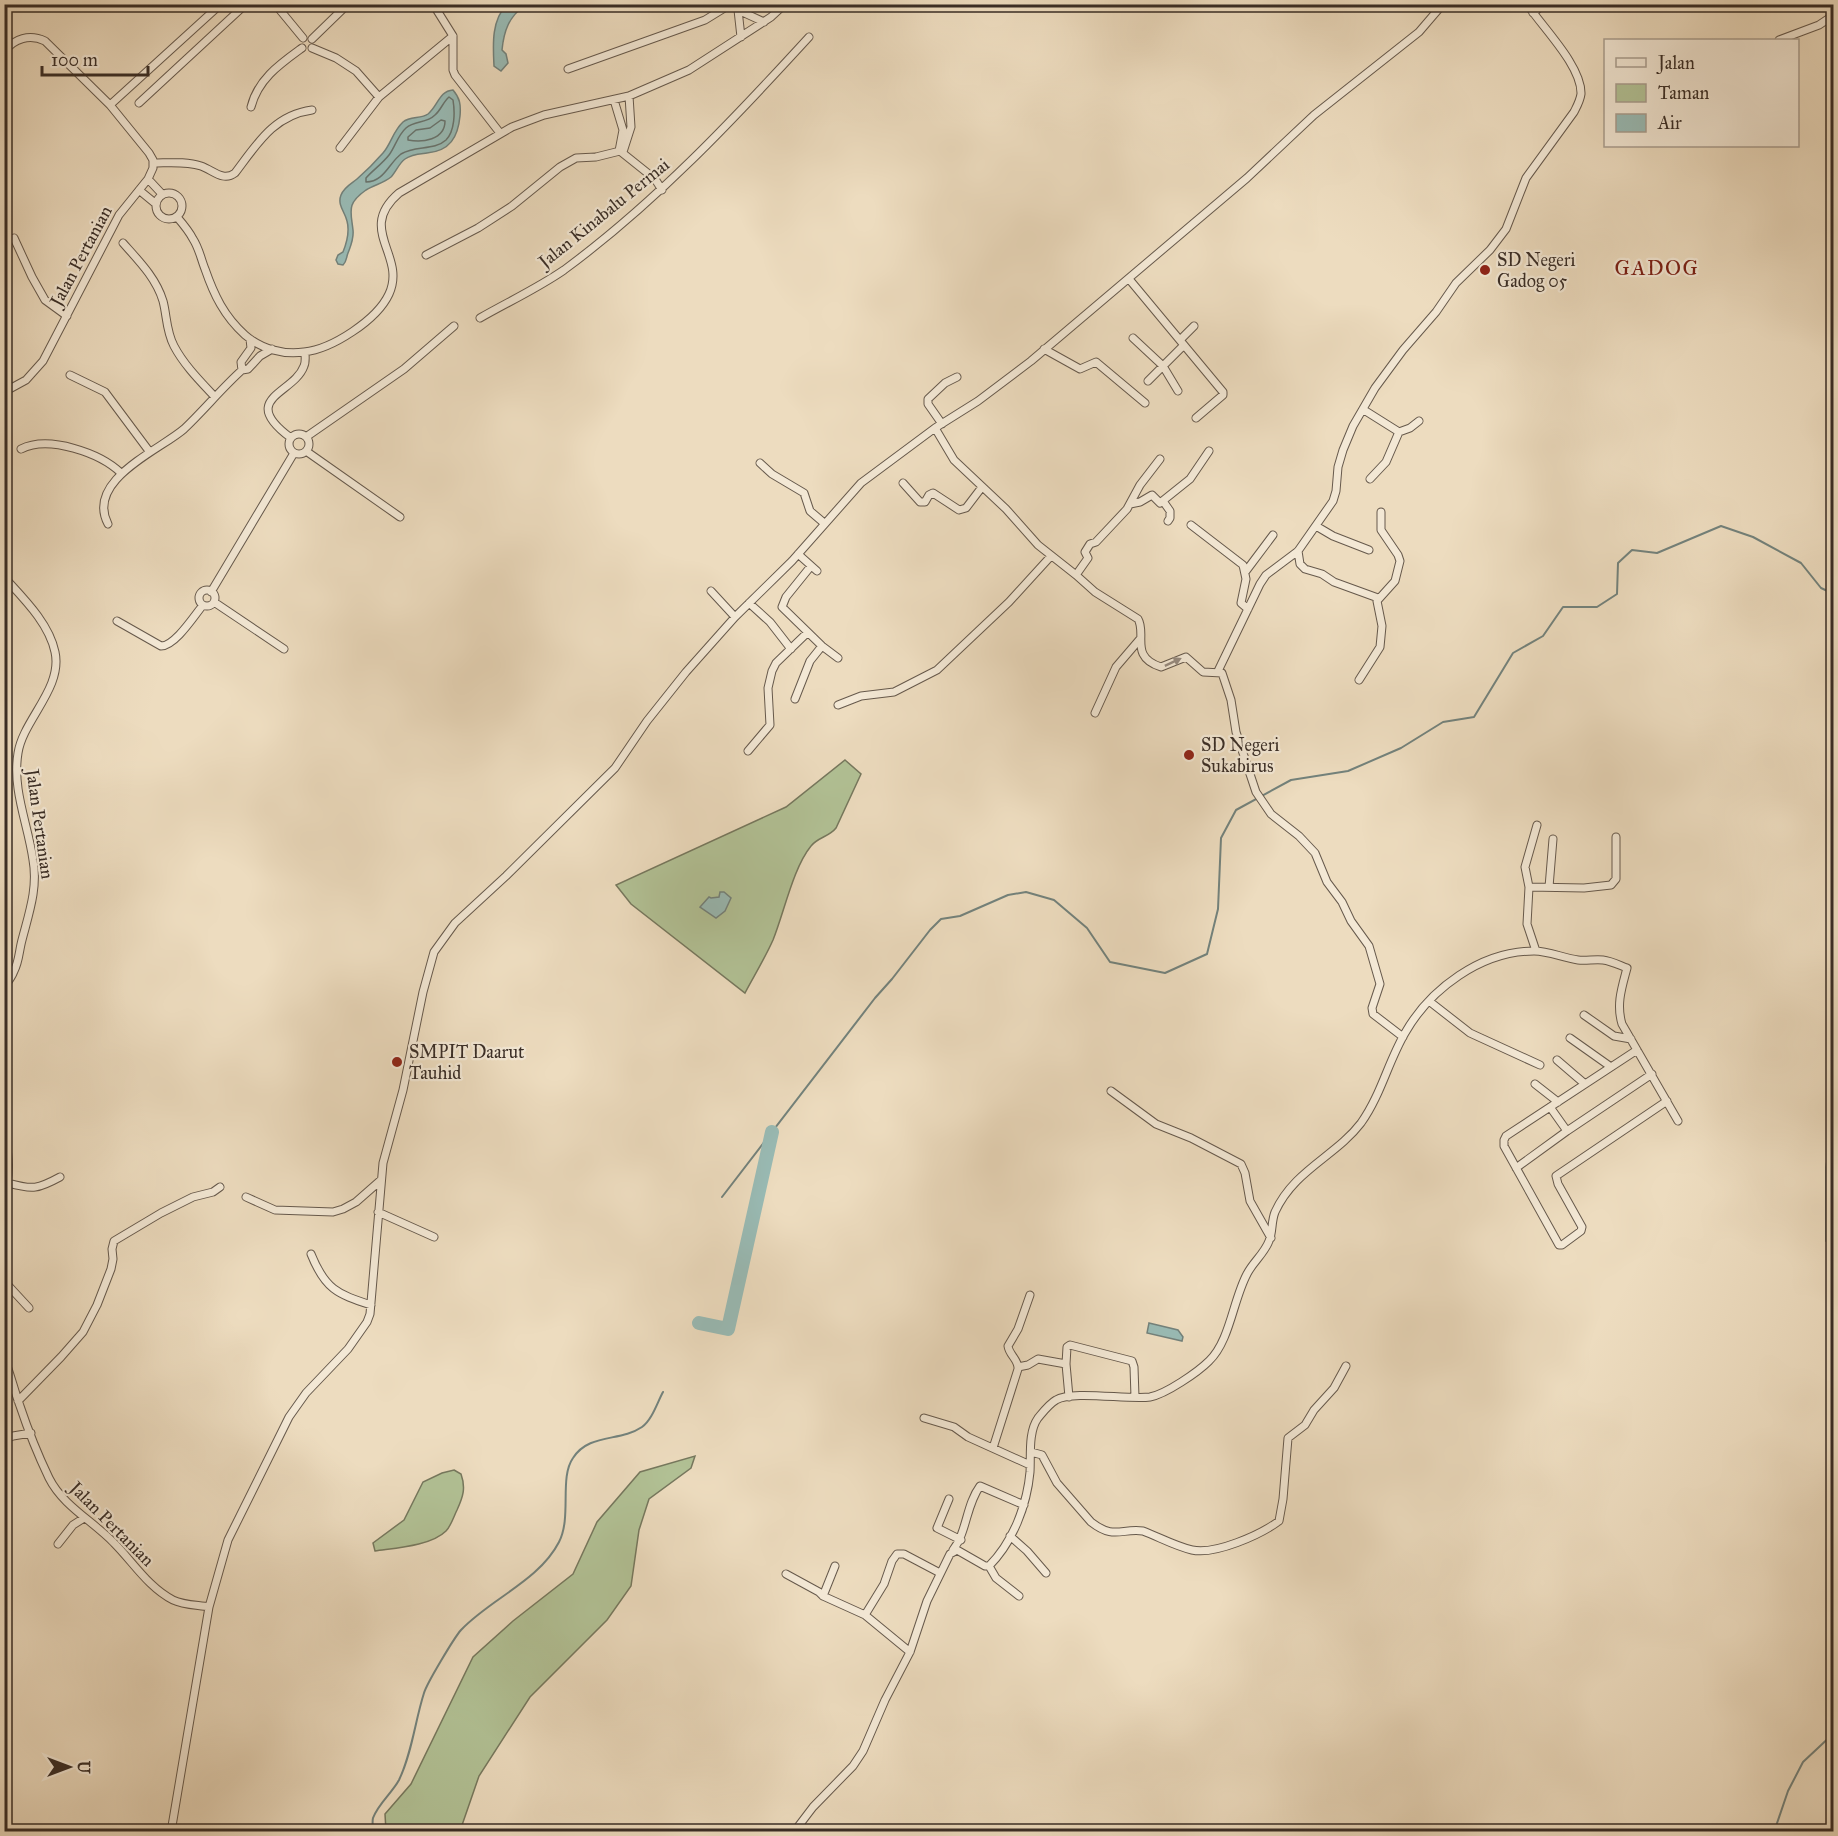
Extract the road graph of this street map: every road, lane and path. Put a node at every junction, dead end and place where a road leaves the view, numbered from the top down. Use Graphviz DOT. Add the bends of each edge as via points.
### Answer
graph roads {
  1 [pos="221,4"];
  2 [pos="246,4"];
  3 [pos="275,4"];
  4 [pos="348,4"];
  5 [pos="433,4"];
  6 [pos="785,4"];
  7 [pos="1443,4"];
  8 [pos="1527,4"];
  9 [pos="1544,4"];
  10 [pos="734,6"];
  11 [pos="1533,13"];
  12 [pos="1833,15"];
  13 [pos="764,22"];
  14 [pos="453,36"];
  15 [pos="741,37"];
  16 [pos="809,37"];
  17 [pos="303,38"];
  18 [pos="312,39"];
  19 [pos="1782,39"];
  20 [pos="302,48"];
  21 [pos="312,48"];
  22 [pos="4,52"];
  23 [pos="568,69"];
  24 [pos="629,96"];
  25 [pos="379,97"];
  26 [pos="614,100"];
  27 [pos="139,103"];
  28 [pos="110,105"];
  29 [pos="251,107"];
  30 [pos="312,110"];
  31 [pos="500,133"];
  32 [pos="340,148"];
  33 [pos="621,152"];
  34 [pos="153,163"];
  35 [pos="148,179"];
  36 [pos="139,190"];
  37 [pos="662,190"];
  38 [pos="162,194"];
  39 [pos="156,204"];
  40 [pos="177,217"];
  41 [pos="15,238"];
  42 [pos="123,243"];
  43 [pos="426,255"];
  44 [pos="1128,279"];
  45 [pos="67,316"];
  46 [pos="480,318"];
  47 [pos="454,326"];
  48 [pos="1194,326"];
  49 [pos="1133,338"];
  50 [pos="250,339"];
  51 [pos="1182,342"];
  52 [pos="272,349"];
  53 [pos="1044,349"];
  54 [pos="305,352"];
  55 [pos="1163,366"];
  56 [pos="242,370"];
  57 [pos="70,375"];
  58 [pos="957,377"];
  59 [pos="1148,381"];
  60 [pos="1178,391"];
  61 [pos="4,392"];
  62 [pos="214,397"];
  63 [pos="1145,403"];
  64 [pos="1364,410"];
  65 [pos="1196,418"];
  66 [pos="1419,421"];
  67 [pos="938,426"];
  68 [pos="1399,432"];
  69 [pos="306,437"];
  70 [pos="291,438"];
  71 [pos="21,448"];
  72 [pos="149,451"];
  73 [pos="306,451"];
  74 [pos="1209,451"];
  75 [pos="294,453"];
  76 [pos="1160,459"];
  77 [pos="760,463"];
  78 [pos="121,473"];
  79 [pos="1370,479"];
  80 [pos="903,483"];
  81 [pos="981,488"];
  82 [pos="1163,501"];
  83 [pos="1130,504"];
  84 [pos="1381,512"];
  85 [pos="400,517"];
  86 [pos="1168,521"];
  87 [pos="824,523"];
  88 [pos="108,524"];
  89 [pos="1191,525"];
  90 [pos="1316,526"];
  91 [pos="1273,535"];
  92 [pos="1369,550"];
  93 [pos="1298,551"];
  94 [pos="798,554"];
  95 [pos="1051,556"];
  96 [pos="1245,572"];
  97 [pos="1076,575"];
  98 [pos="4,577"];
  99 [pos="711,591"];
  100 [pos="212,592"];
  101 [pos="1378,598"];
  102 [pos="214,602"];
  103 [pos="749,603"];
  104 [pos="203,605"];
  105 [pos="1248,609"];
  106 [pos="735,617"];
  107 [pos="117,621"];
  108 [pos="807,633"];
  109 [pos="1140,639"];
  110 [pos="822,646"];
  111 [pos="284,649"];
  112 [pos="791,649"];
  113 [pos="838,658"];
  114 [pos="1218,671"];
  115 [pos="1359,680"];
  116 [pos="795,699"];
  117 [pos="838,705"];
  118 [pos="1095,713"];
  119 [pos="748,751"];
  120 [pos="1537,825"];
  121 [pos="1616,837"];
  122 [pos="1553,839"];
  123 [pos="1529,886"];
  124 [pos="1549,887"];
  125 [pos="1536,951"];
  126 [pos="4,987"];
  127 [pos="1429,1001"];
  128 [pos="1584,1015"];
  129 [pos="1403,1037"];
  130 [pos="1570,1038"];
  131 [pos="1631,1039"];
  132 [pos="1637,1050"];
  133 [pos="1557,1060"];
  134 [pos="1540,1065"];
  135 [pos="1611,1067"];
  136 [pos="1652,1074"];
  137 [pos="1535,1084"];
  138 [pos="1585,1084"];
  139 [pos="1111,1091"];
  140 [pos="1667,1101"];
  141 [pos="1558,1102"];
  142 [pos="1550,1107"];
  143 [pos="1678,1120"];
  144 [pos="4,1124"];
  145 [pos="1567,1131"];
  146 [pos="1516,1168"];
  147 [pos="60,1177"];
  148 [pos="381,1180"];
  149 [pos="8,1183"];
  150 [pos="220,1187"];
  151 [pos="4,1195"];
  152 [pos="246,1197"];
  153 [pos="378,1212"];
  154 [pos="434,1238"];
  155 [pos="1271,1238"];
  156 [pos="311,1254"];
  157 [pos="4,1281"];
  158 [pos="1030,1295"];
  159 [pos="372,1305"];
  160 [pos="29,1308"];
  161 [pos="4,1358"];
  162 [pos="1066,1364"];
  163 [pos="1346,1366"];
  164 [pos="1018,1367"];
  165 [pos="1069,1397"];
  166 [pos="1135,1397"];
  167 [pos="18,1401"];
  168 [pos="924,1418"];
  169 [pos="31,1433"];
  170 [pos="4,1440"];
  171 [pos="993,1448"];
  172 [pos="1031,1452"];
  173 [pos="1030,1465"];
  174 [pos="949,1499"];
  175 [pos="1024,1505"];
  176 [pos="84,1518"];
  177 [pos="1010,1536"];
  178 [pos="961,1540"];
  179 [pos="58,1544"];
  180 [pos="953,1550"];
  181 [pos="836,1566"];
  182 [pos="989,1566"];
  183 [pos="940,1573"];
  184 [pos="1046,1573"];
  185 [pos="786,1574"];
  186 [pos="823,1596"];
  187 [pos="1019,1596"];
  188 [pos="209,1607"];
  189 [pos="865,1615"];
  190 [pos="910,1652"];
  191 [pos="171,1832"];
  192 [pos="795,1832"];
  1 -- 28 [label="street"];
  2 -- 27 [label="street"];
  3 -- 17 [label="street"];
  4 -- 18 [label="street"];
  5 -- 14 [label="street"];
  6 -- 13 [label="street"];
  7 -- 44 [label="street" via="1419,32 1314,115"];
  8 -- 11 [label="street"];
  9 -- 11 [label="street"];
  10 -- 13 [label="street"];
  10 -- 15 [label="street"];
  10 -- 23 [label="street"];
  11 -- 64 [label="street" via="1573,69 1580,101 1526,178 1506,229 1456,283 1403,350"];
  12 -- 19 [label="street" via="1820,25"];
  13 -- 15 [label="street"];
  14 -- 25 [label="street"];
  14 -- 31 [label="street" via="453,70"];
  15 -- 24 [label="street" via="689,70"];
  16 -- 37 [label="street, Jalan Kinabalu Permai"];
  17 -- 18 [label="street"];
  17 -- 20 [label="street"];
  18 -- 21 [label="street"];
  20 -- 21 [label="street"];
  20 -- 29 [label="street" via="264,80"];
  21 -- 25 [label="street" via="356,71"];
  22 -- 28 [label="street" via="27,37 45,41"];
  24 -- 26 [label="street"];
  24 -- 33 [label="street" via="631,127"];
  25 -- 32 [label="street"];
  26 -- 31 [label="street" via="544,115"];
  26 -- 33 [label="street" via="623,130"];
  28 -- 34 [label="street"];
  30 -- 34 [label="street" via="274,125 228,177 194,165"];
  31 -- 54 [label="street" via="392,199 381,218 392,275 382,307 348,333"];
  33 -- 37 [label="street" via="655,179"];
  33 -- 43 [label="street" via="576,158 513,206"];
  34 -- 35 [label="street, Jalan Pertanian"];
  35 -- 36 [label="street, Jalan Pertanian"];
  35 -- 38 [label="street"];
  36 -- 39 [label="street"];
  36 -- 45 [label="street, Jalan Pertanian" via="119,215"];
  37 -- 46 [label="street, Jalan Kinabalu Permai" via="562,271"];
  38 -- 39 [label="street"];
  38 -- 40 [label="street" via="179,197 182,207"];
  39 -- 40 [label="street" via="162,217"];
  40 -- 50 [label="street" via="195,241 220,306"];
  41 -- 45 [label="street" via="45,300"];
  42 -- 62 [label="street" via="158,288 175,347"];
  44 -- 51 [label="street"];
  44 -- 53 [label="street"];
  45 -- 61 [label="street, Jalan Pertanian" via="39,367 26,380"];
  47 -- 69 [label="street" via="404,369"];
  48 -- 51 [label="street"];
  49 -- 55 [label="street"];
  50 -- 52 [label="street"];
  50 -- 56 [label="street" via="251,348 241,362"];
  51 -- 55 [label="street"];
  51 -- 65 [label="street" via="1223,393"];
  52 -- 54 [label="street"];
  52 -- 56 [label="street"];
  53 -- 63 [label="street" via="1080,369 1095,362"];
  53 -- 67 [label="street" via="1001,384"];
  54 -- 70 [label="street" via="302,370 274,395 269,406 276,426"];
  55 -- 59 [label="street"];
  55 -- 60 [label="street"];
  56 -- 62 [label="street"];
  57 -- 72 [label="street" via="105,392"];
  58 -- 67 [label="street" via="928,399"];
  62 -- 72 [label="street" via="173,438"];
  64 -- 68 [label="street"];
  64 -- 90 [label="street" via="1340,458 1333,501"];
  66 -- 68 [label="street"];
  67 -- 81 [label="street" via="954,460"];
  67 -- 87 [label="street" via="861,483"];
  68 -- 79 [label="street" via="1386,462"];
  69 -- 70 [label="street" via="296,434"];
  69 -- 73 [label="street"];
  70 -- 75 [label="street" via="289,448"];
  71 -- 78 [label="street" via="71,446 111,464"];
  72 -- 78 [label="street"];
  73 -- 75 [label="street"];
  73 -- 85 [label="street"];
  74 -- 82 [label="street" via="1190,479"];
  75 -- 100 [label="street"];
  76 -- 83 [label="street"];
  77 -- 87 [label="street" via="804,493 810,511"];
  78 -- 88 [label="street" via="107,495 104,516"];
  80 -- 81 [label="street" via="920,502 935,494 959,510 966,508"];
  81 -- 95 [label="street"];
  82 -- 83 [label="street" via="1160,503 1152,495"];
  82 -- 86 [label="street" via="1170,511"];
  83 -- 97 [label="street" via="1090,544 1088,558"];
  84 -- 101 [label="street" via="1380,528 1400,561 1394,582"];
  87 -- 94 [label="street"];
  89 -- 96 [label="street" via="1240,563"];
  90 -- 92 [label="street"];
  90 -- 93 [label="street"];
  91 -- 96 [label="street"];
  93 -- 101 [label="street" via="1305,569"];
  93 -- 105 [label="street" via="1266,575"];
  94 -- 103 [label="street"];
  94 -- 108 [label="street" via="814,569 782,605"];
  95 -- 97 [label="street"];
  95 -- 117 [label="street" via="937,670 894,692 869,694"];
  96 -- 105 [label="street" via="1242,603"];
  97 -- 109 [label="street" via="1138,619"];
  98 -- 126 [label="street, Jalan Pertanian" via="46,630 56,658 51,682 18,752 16,783 35,884 16,968"];
  99 -- 106 [label="street"];
  100 -- 102 [label="street"];
  100 -- 104 [label="street" via="201,594"];
  101 -- 115 [label="street" via="1380,647"];
  102 -- 104 [label="street"];
  102 -- 111 [label="street"];
  103 -- 106 [label="street"];
  103 -- 112 [label="street"];
  104 -- 107 [label="street" via="174,641 165,646"];
  105 -- 114 [label="street"];
  106 -- 148 [label="street" via="673,688 615,768 455,923 434,952"];
  108 -- 110 [label="street"];
  108 -- 112 [label="street"];
  109 -- 114 [label="street, one-way" via="1146,658 1157,666 1186,657 1203,672"];
  109 -- 118 [label="street" via="1116,667"];
  110 -- 113 [label="street"];
  110 -- 116 [label="street" via="810,661"];
  112 -- 119 [label="street" via="770,675 769,728"];
  114 -- 129 [label="street" via="1226,679 1236,732 1256,792 1266,808 1318,858 1327,882 1368,946 1380,984 1373,1014"];
  120 -- 123 [label="street" via="1526,862"];
  121 -- 124 [label="street" via="1617,877 1613,884"];
  122 -- 124 [label="street"];
  123 -- 124 [label="street"];
  123 -- 125 [label="street" via="1527,924"];
  125 -- 127 [label="street" via="1489,959 1456,978"];
  125 -- 131 [label="street" via="1578,960 1604,960 1627,968 1618,1013"];
  127 -- 129 [label="street"];
  127 -- 134 [label="street" via="1470,1033"];
  128 -- 131 [label="street" via="1614,1036"];
  129 -- 155 [label="street" via="1367,1114 1353,1132 1292,1186 1275,1213"];
  130 -- 135 [label="street"];
  131 -- 132 [label="street"];
  132 -- 135 [label="street"];
  132 -- 136 [label="street"];
  133 -- 138 [label="street"];
  135 -- 138 [label="street"];
  136 -- 140 [label="street"];
  136 -- 145 [label="street"];
  137 -- 141 [label="street"];
  138 -- 141 [label="street"];
  139 -- 155 [label="street" via="1156,1124 1241,1164 1250,1202"];
  140 -- 143 [label="street"];
  140 -- 146 [label="street" via="1556,1176 1582,1227 1562,1245"];
  141 -- 142 [label="street"];
  142 -- 145 [label="street"];
  142 -- 146 [label="street" via="1505,1137 1504,1146"];
  144 -- 149 [label="street"];
  145 -- 146 [label="street"];
  147 -- 149 [label="street" via="33,1188"];
  148 -- 152 [label="street" via="356,1202 333,1212 275,1210"];
  148 -- 153 [label="street"];
  149 -- 151 [label="street"];
  150 -- 167 [label="street" via="193,1197 114,1242 111,1269 83,1332"];
  153 -- 154 [label="street"];
  153 -- 159 [label="street"];
  155 -- 166 [label="street" via="1246,1275 1222,1341 1211,1359 1161,1393"];
  156 -- 159 [label="street" via="327,1284 343,1295"];
  157 -- 160 [label="street"];
  158 -- 164 [label="street" via="1008,1347"];
  159 -- 188 [label="street" via="354,1342 289,1417 228,1540"];
  161 -- 167 [label="street, Jalan Pertanian"];
  162 -- 164 [label="street" via="1038,1359"];
  162 -- 165 [label="street"];
  162 -- 166 [label="street" via="1070,1345 1130,1360 1134,1367"];
  163 -- 172 [label="street" via="1305,1425 1288,1438 1279,1521 1257,1535 1227,1545 1197,1551 1143,1531 1115,1533 1098,1527 1058,1483 1042,1455"];
  164 -- 171 [label="street"];
  165 -- 166 [label="street"];
  165 -- 172 [label="street" via="1056,1400 1038,1418"];
  167 -- 169 [label="street, Jalan Pertanian"];
  168 -- 171 [label="street" via="954,1427"];
  169 -- 170 [label="street"];
  169 -- 176 [label="street, Jalan Pertanian" via="50,1480"];
  171 -- 173 [label="street"];
  172 -- 173 [label="street"];
  173 -- 175 [label="street"];
  174 -- 178 [label="street" via="938,1528"];
  175 -- 177 [label="street"];
  175 -- 178 [label="street" via="980,1486"];
  176 -- 179 [label="street"];
  176 -- 188 [label="street, Jalan Pertanian" via="115,1543 165,1595"];
  177 -- 182 [label="street"];
  177 -- 184 [label="street"];
  178 -- 180 [label="street"];
  180 -- 182 [label="street"];
  180 -- 183 [label="street"];
  181 -- 186 [label="street"];
  182 -- 187 [label="street" via="996,1578"];
  183 -- 189 [label="street" via="897,1554"];
  183 -- 190 [label="street"];
  185 -- 186 [label="street"];
  186 -- 189 [label="street"];
  188 -- 191 [label="street"];
  189 -- 190 [label="street"];
  190 -- 192 [label="street" via="853,1766"];
}
